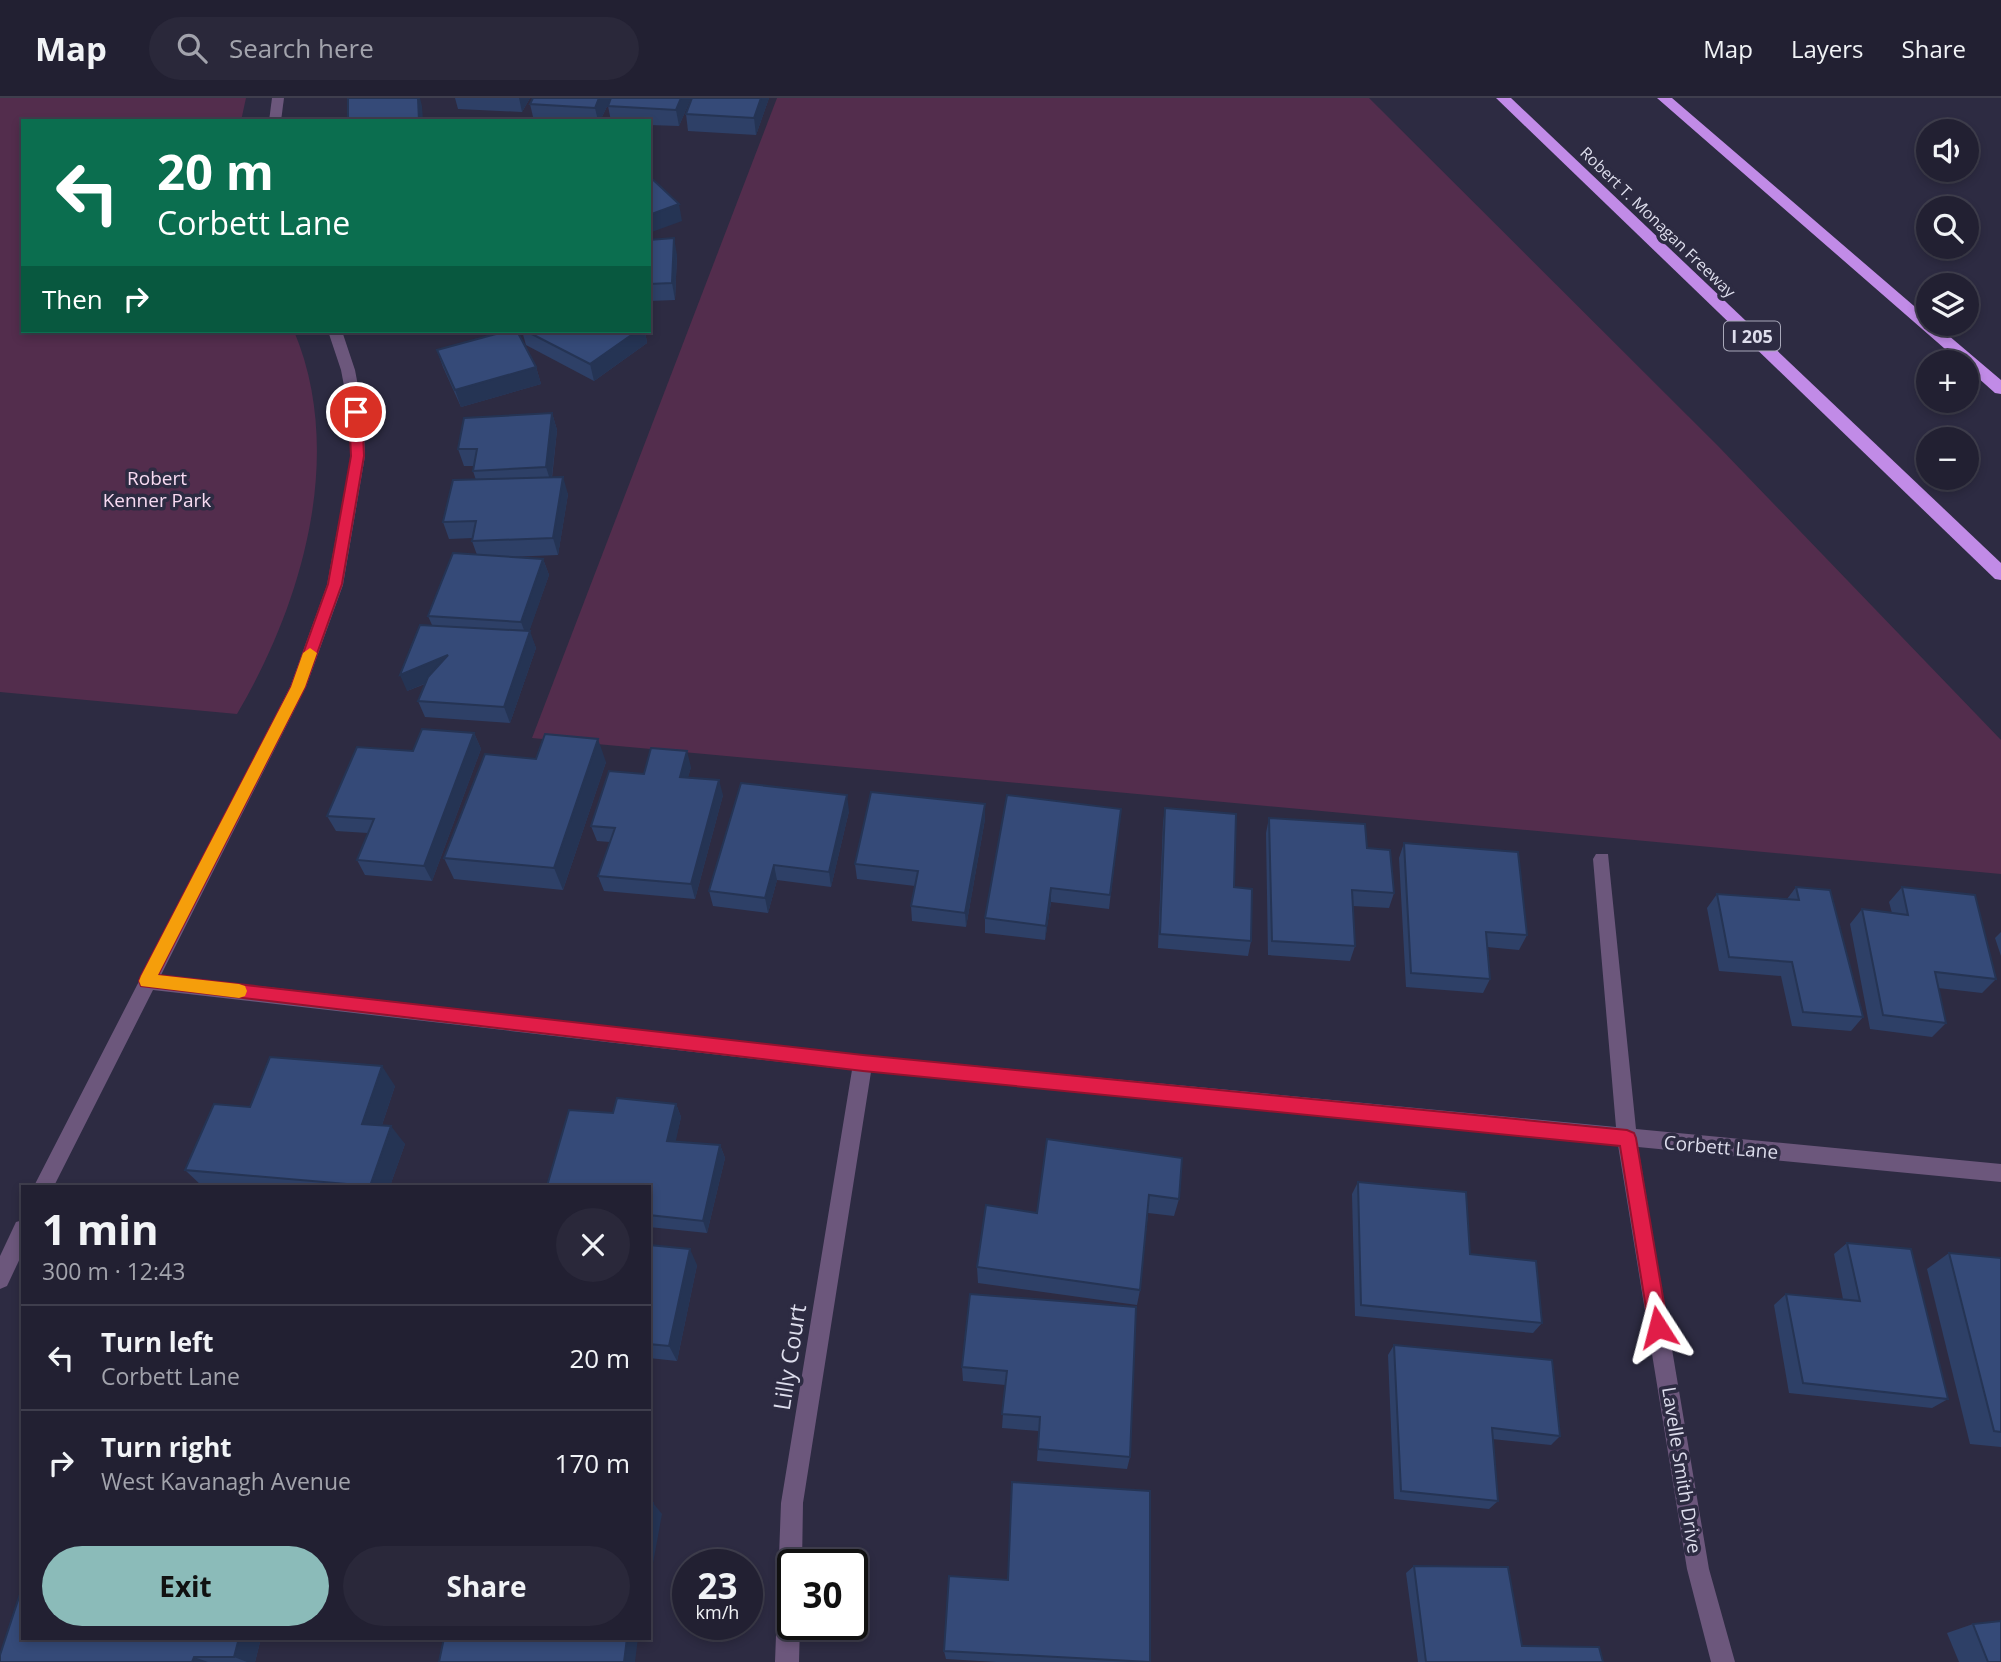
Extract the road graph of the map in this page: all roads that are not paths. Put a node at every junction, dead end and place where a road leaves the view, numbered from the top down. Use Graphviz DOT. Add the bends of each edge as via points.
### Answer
graph roads {
  1 [pos="278,98"];
  2 [pos="1503,98"];
  3 [pos="1664,98"];
  4 [pos="275,119"];
  5 [pos="336,333"];
  6 [pos="2001,389"];
  7 [pos="2001,574"];
  8 [pos="1602,859"];
  9 [pos="147,981"];
  10 [pos="863,1063"];
  11 [pos="1627,1138"];
  12 [pos="2001,1173"];
  13 [pos="45,1185"];
  14 [pos="21,1233"];
  15 [pos="1,1274"];
  16 [pos="787,1662"];
  17 [pos="1723,1662"];
  1 -- 4 [label="street"];
  2 -- 7 [label="highway, Robert T. Monagan Freeway / I 205"];
  3 -- 6 [label="highway"];
  5 -- 9 [label="street" via="356,412 358,456 335,584 298,687"];
  8 -- 11 [label="street, Lavelle Smith Drive"];
  9 -- 10 [label="street, Corbett Lane"];
  9 -- 13 [label="street"];
  10 -- 11 [label="street, Corbett Lane"];
  10 -- 16 [label="street, Lilly Court" via="792,1503"];
  11 -- 12 [label="street, Corbett Lane"];
  11 -- 17 [label="street, Lavelle Smith Drive" via="1698,1569"];
  14 -- 15 [label="street"];
}
